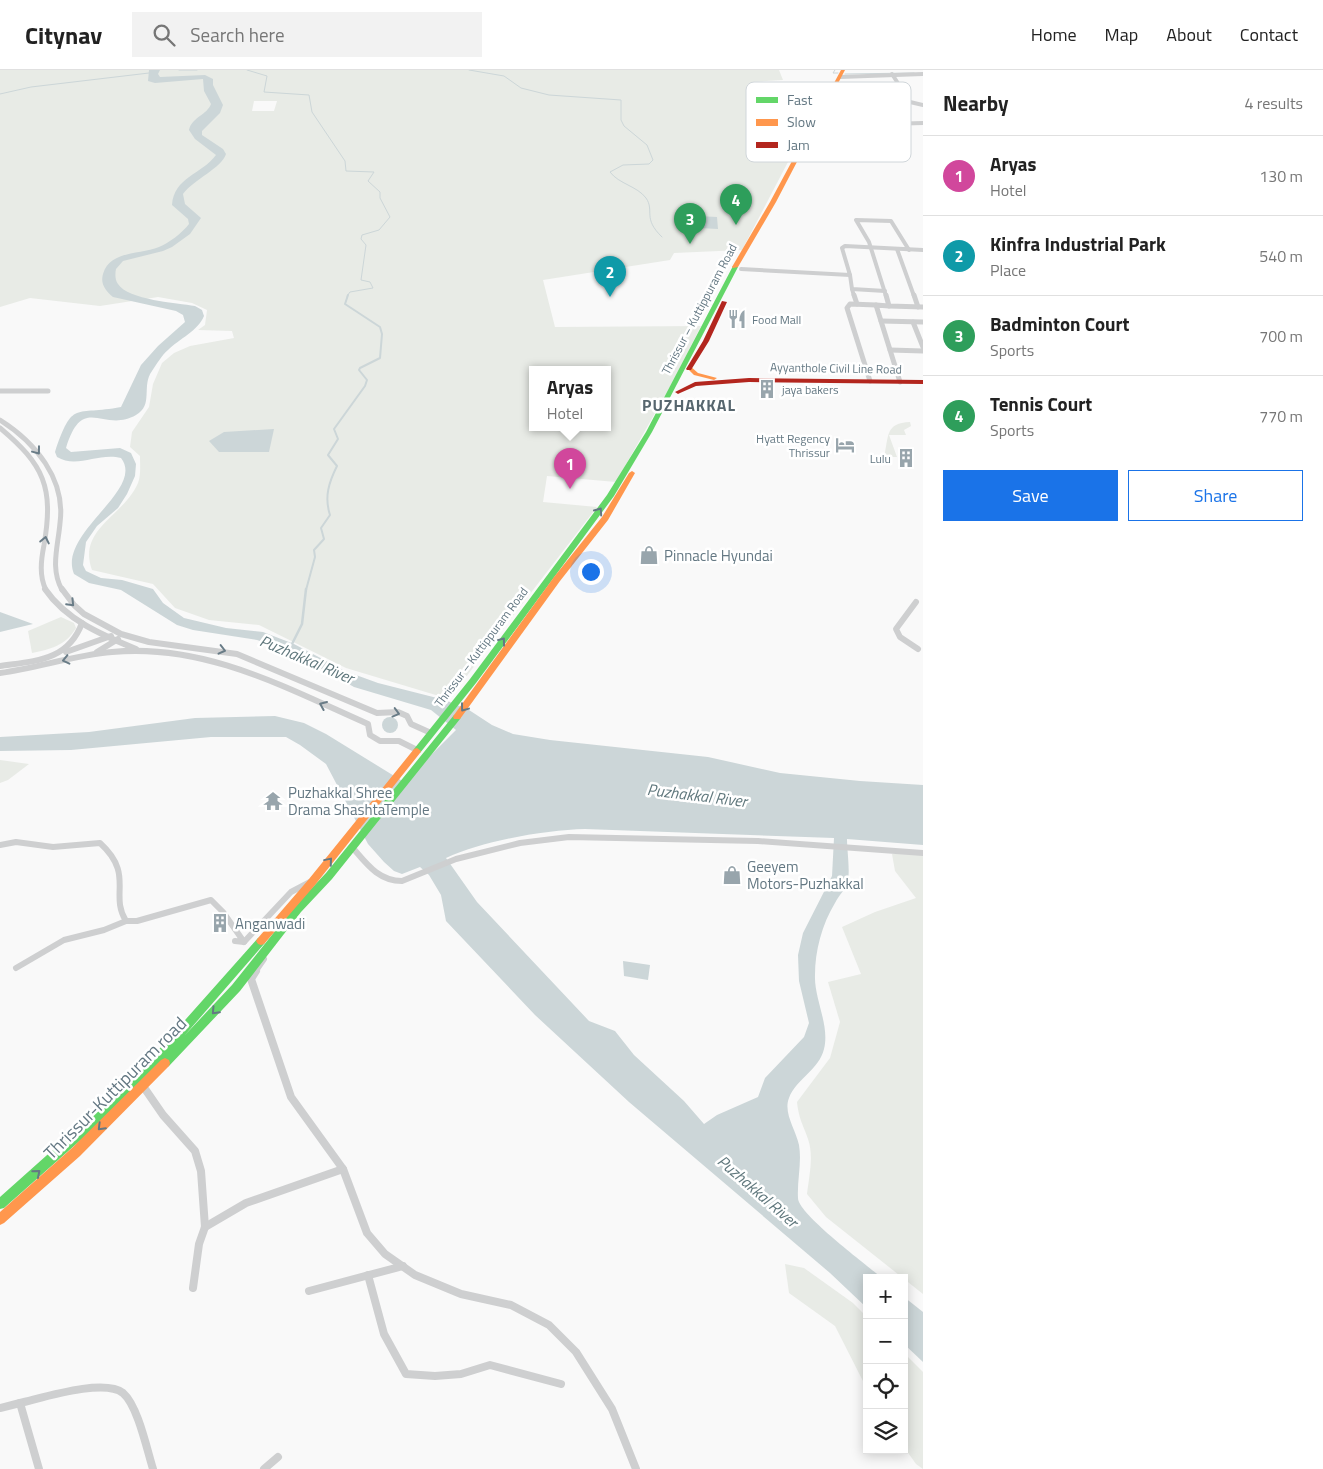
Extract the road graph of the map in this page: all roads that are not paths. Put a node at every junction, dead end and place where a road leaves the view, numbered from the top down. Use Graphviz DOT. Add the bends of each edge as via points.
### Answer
graph roads {
  1 [pos="841,74"];
  2 [pos="892,74"];
  3 [pos="923,74"];
  4 [pos="897,82"];
  5 [pos="794,162"];
  6 [pos="800,162"];
  7 [pos="871,248"];
  8 [pos="897,249"];
  9 [pos="908,250"];
  10 [pos="923,250"];
  11 [pos="741,269"];
  12 [pos="850,275"];
  13 [pos="852,289"];
  14 [pos="885,291"];
  15 [pos="857,304"];
  16 [pos="876,305"];
  17 [pos="889,306"];
  18 [pos="920,307"];
  19 [pos="881,321"];
  20 [pos="913,322"];
  21 [pos="923,322"];
  22 [pos="923,349"];
  23 [pos="890,350"];
  24 [pos="690,368"];
  25 [pos="749,380"];
  26 [pos="870,381"];
  27 [pos="900,382"];
  28 [pos="923,382"];
  29 [pos="0,391"];
  30 [pos="48,391"];
  31 [pos="678,392"];
  32 [pos="0,420"];
  33 [pos="0,428"];
  34 [pos="19,432"];
  35 [pos="11,437"];
  36 [pos="613,497"];
  37 [pos="61,514"];
  38 [pos="50,516"];
  39 [pos="916,602"];
  40 [pos="82,623"];
  41 [pos="120,634"];
  42 [pos="109,636"];
  43 [pos="116,641"];
  44 [pos="138,649"];
  45 [pos="918,649"];
  46 [pos="63,653"];
  47 [pos="94,654"];
  48 [pos="0,666"];
  49 [pos="0,673"];
  50 [pos="434,729"];
  51 [pos="417,750"];
  52 [pos="349,844"];
  53 [pos="0,845"];
  54 [pos="923,853"];
  55 [pos="329,876"];
  56 [pos="312,882"];
  57 [pos="126,921"];
  58 [pos="235,942"];
  59 [pos="244,942"];
  60 [pos="16,968"];
  61 [pos="142,1086"];
  62 [pos="343,1170"];
  63 [pos="0,1204"];
  64 [pos="0,1219"];
  65 [pos="205,1227"];
  66 [pos="403,1266"];
  67 [pos="368,1275"];
  68 [pos="193,1288"];
  69 [pos="309,1291"];
  70 [pos="561,1384"];
  71 [pos="20,1403"];
  72 [pos="0,1408"];
  73 [pos="278,1457"];
  74 [pos="39,1469"];
  75 [pos="153,1469"];
  76 [pos="264,1469"];
  77 [pos="636,1469"];
  1 -- 2 [label="street"];
  2 -- 3 [label="street"];
  2 -- 4 [label="street"];
  5 -- 36 [label="main road, Thrissur – Kuttippuram Road"];
  6 -- 11 [label="main road, Thrissur – Kuttippuram Road"];
  7 -- 8 [label="street"];
  7 -- 9 [label="street" via="857,220 891,221"];
  7 -- 12 [label="street" via="842,248"];
  7 -- 14 [label="street"];
  8 -- 9 [label="street"];
  8 -- 18 [label="street"];
  9 -- 10 [label="street"];
  11 -- 12 [label="street"];
  11 -- 24 [label="main road, Thrissur – Kuttippuram Road"];
  12 -- 13 [label="street"];
  13 -- 14 [label="street"];
  13 -- 15 [label="street"];
  14 -- 17 [label="street"];
  15 -- 16 [label="street"];
  15 -- 26 [label="street" via="847,305 847,308"];
  16 -- 17 [label="street"];
  16 -- 19 [label="street"];
  17 -- 18 [label="street"];
  19 -- 20 [label="street"];
  19 -- 23 [label="street"];
  20 -- 21 [label="street"];
  20 -- 22 [label="street"];
  22 -- 23 [label="street"];
  23 -- 27 [label="street"];
  24 -- 25 [label="main road, Ayyanthole Civil Line Road" via="702,376"];
  24 -- 31 [label="main road, Thrissur – Kuttippuram Road"];
  25 -- 26 [label="main road, Ayyanthole Civil Line Road"];
  25 -- 31 [label="main road, Ayyanthole Civil Line Road" via="695,384"];
  26 -- 27 [label="main road, Ayyanthole Civil Line Road"];
  27 -- 28 [label="main road, Ayyanthole Civil Line Road"];
  29 -- 30 [label="street"];
  31 -- 36 [label="main road, Thrissur – Kuttippuram Road"];
  32 -- 34 [label="street"];
  33 -- 35 [label="street"];
  34 -- 35 [label="street"];
  34 -- 37 [label="street, one-way" via="53,475"];
  35 -- 38 [label="street" via="42,473 51,503"];
  50 -- 36 [label="main road, Thrissur – Kuttippuram Road, one-way"];
  36 -- 52 [label="main road, Thrissur – Kuttippuram Road, one-way" via="447,731"];
  37 -- 38 [label="street"];
  37 -- 41 [label="street, one-way" via="54,557 60,586 78,610"];
  40 -- 38 [label="street, one-way" via="68,614 45,590 42,553"];
  39 -- 45 [label="street" via="896,629 900,637"];
  40 -- 42 [label="street"];
  40 -- 46 [label="street" via="74,644"];
  41 -- 42 [label="street"];
  41 -- 43 [label="street"];
  41 -- 50 [label="street, one-way" via="137,640 214,648 237,654 377,713 398,712 407,716 411,724"];
  42 -- 43 [label="street"];
  42 -- 46 [label="street"];
  43 -- 44 [label="street"];
  43 -- 47 [label="street"];
  44 -- 47 [label="street"];
  51 -- 44 [label="street, one-way" via="398,741 377,740 370,735 368,724 238,667"];
  46 -- 48 [label="street"];
  47 -- 49 [label="street, one-way"];
  50 -- 51 [label="main road, Thrissur – Kuttippuram Road"];
  51 -- 52 [label="main road, Thrissur – Kuttippuram Road"];
  52 -- 54 [label="street" via="382,879 392,883 456,859 520,843 569,837 758,841"];
  52 -- 55 [label="main road, Thrissur-Kuttipuram road"];
  56 -- 52 [label="main road, one-way"];
  53 -- 57 [label="street" via="16,842 52,847 100,843 109,849 118,866 123,884 120,908"];
  55 -- 61 [label="main road, Thrissur-Kuttipuram road, one-way" via="298,909 247,974"];
  55 -- 62 [label="street" via="273,945 251,979 291,1097"];
  56 -- 59 [label="street" via="290,891 257,932"];
  63 -- 56 [label="main road, one-way" via="98,1118 166,1049"];
  57 -- 59 [label="street" via="137,921 211,900 220,904"];
  57 -- 60 [label="street" via="64,940"];
  58 -- 59 [label="street"];
  61 -- 64 [label="main road, Thrissur-Kuttipuram road, one-way" via="76,1152"];
  61 -- 65 [label="street" via="195,1151 201,1172"];
  62 -- 65 [label="street" via="246,1203"];
  62 -- 66 [label="street" via="367,1233 384,1254"];
  65 -- 68 [label="street" via="199,1244"];
  66 -- 67 [label="street"];
  66 -- 77 [label="street" via="415,1275 461,1294 511,1306 549,1325 576,1352 612,1409"];
  67 -- 69 [label="street"];
  67 -- 70 [label="street" via="384,1334 406,1374 461,1374 490,1364"];
  71 -- 72 [label="street"];
  71 -- 74 [label="street"];
  71 -- 75 [label="street" via="92,1389 117,1388 124,1393 130,1405"];
  73 -- 76 [label="street"];
}
